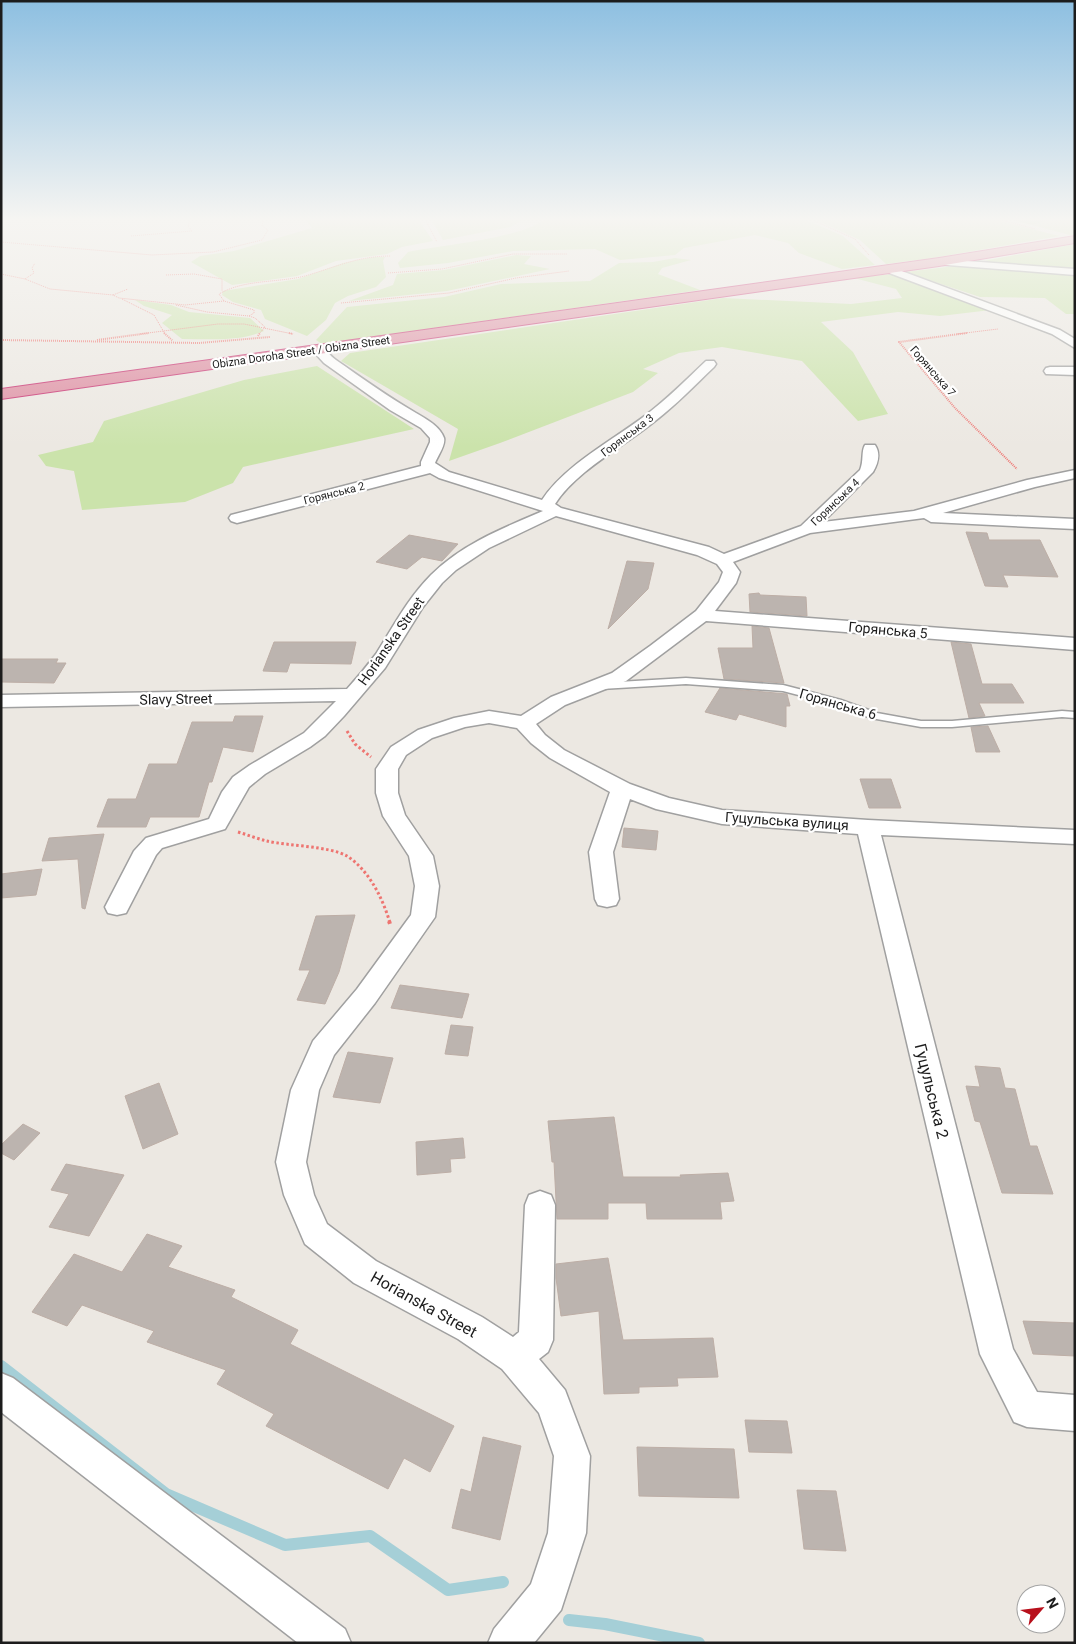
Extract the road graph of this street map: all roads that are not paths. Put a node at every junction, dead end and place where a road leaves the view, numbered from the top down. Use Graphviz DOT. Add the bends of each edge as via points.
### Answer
graph roads {
  1 [pos="719,294"];
  2 [pos="952,294"];
  3 [pos="1007,300"];
  4 [pos="975,302"];
  5 [pos="1075,328"];
  6 [pos="1056,332"];
  7 [pos="1075,344"];
  8 [pos="318,350"];
  9 [pos="710,364"];
  10 [pos="1050,371"];
  11 [pos="1075,371"];
  12 [pos="1,394"];
  13 [pos="870,448"];
  14 [pos="431,468"];
  15 [pos="1075,474"];
  16 [pos="550,508"];
  17 [pos="915,516"];
  18 [pos="237,518"];
  19 [pos="1075,524"];
  20 [pos="807,529"];
  21 [pos="723,560"];
  22 [pos="702,615"];
  23 [pos="1075,644"];
  24 [pos="601,686"];
  25 [pos="351,695"];
  26 [pos="1,701"];
  27 [pos="1075,715"];
  28 [pos="524,723"];
  29 [pos="622,789"];
  30 [pos="868,827"];
  31 [pos="1075,838"];
  32 [pos="607,899"];
  33 [pos="117,908"];
  34 [pos="540,1205"];
  35 [pos="514,1357"];
  36 [pos="1,1390"];
  37 [pos="1075,1413"];
  38 [pos="332,1643"];
  39 [pos="508,1643"];
  1 -- 8 [label="highway, Obizna Doroha Street / Obizna Street"];
  2 -- 4 [label="street"];
  3 -- 4 [label="street"];
  4 -- 6 [label="street"];
  5 -- 6 [label="street"];
  6 -- 7 [label="street"];
  8 -- 12 [label="highway, Obizna Doroha Street / Obizna Street"];
  8 -- 14 [label="street" via="395,408 432,431 438,442 428,462"];
  9 -- 16 [label="street, Горянська 3" via="652,418 549,498"];
  10 -- 11 [label="street"];
  13 -- 20 [label="street, Горянська 4" via="866,472"];
  14 -- 16 [label="street"];
  14 -- 18 [label="street, Горянська 2"];
  15 -- 17 [label="street"];
  16 -- 21 [label="street" via="703,550"];
  16 -- 25 [label="street, Horianska Street" via="452,564 423,594 372,672"];
  17 -- 19 [label="street"];
  17 -- 20 [label="street"];
  20 -- 21 [label="street"];
  21 -- 22 [label="street" via="732,572"];
  22 -- 23 [label="street, Горянська 5"];
  22 -- 24 [label="street" via="619,677"];
  24 -- 27 [label="lane, Горянська 6" via="686,681 783,688 875,716 921,724"];
  24 -- 28 [label="street" via="558,701"];
  25 -- 26 [label="street, Slavy Street"];
  25 -- 33 [label="street, Horianska Street" via="312,737 243,780 232,792 217,824 154,843 146,851"];
  28 -- 29 [label="street, Гуцульська вулиця" via="557,754"];
  28 -- 35 [label="street, Horianska Street" via="489,718 461,722 425,734 398,751 386,769 387,793 394,816 421,856 427,886 423,917 323,1049 305,1090 292,1162 299,1195 316,1234 358,1266 470,1328"];
  29 -- 30 [label="street, Гуцульська вулиця" via="664,804 722,817"];
  29 -- 32 [label="street" via="601,852"];
  30 -- 31 [label="street, Гуцульська вулиця"];
  30 -- 37 [label="street, Гуцульська 2" via="997,1354 1027,1409"];
  34 -- 35 [label="street" via="536,1340"];
  35 -- 39 [label="street, Horianska Street" via="553,1402 572,1456 567,1533 547,1596"];
  36 -- 38 [label="street"];
}
